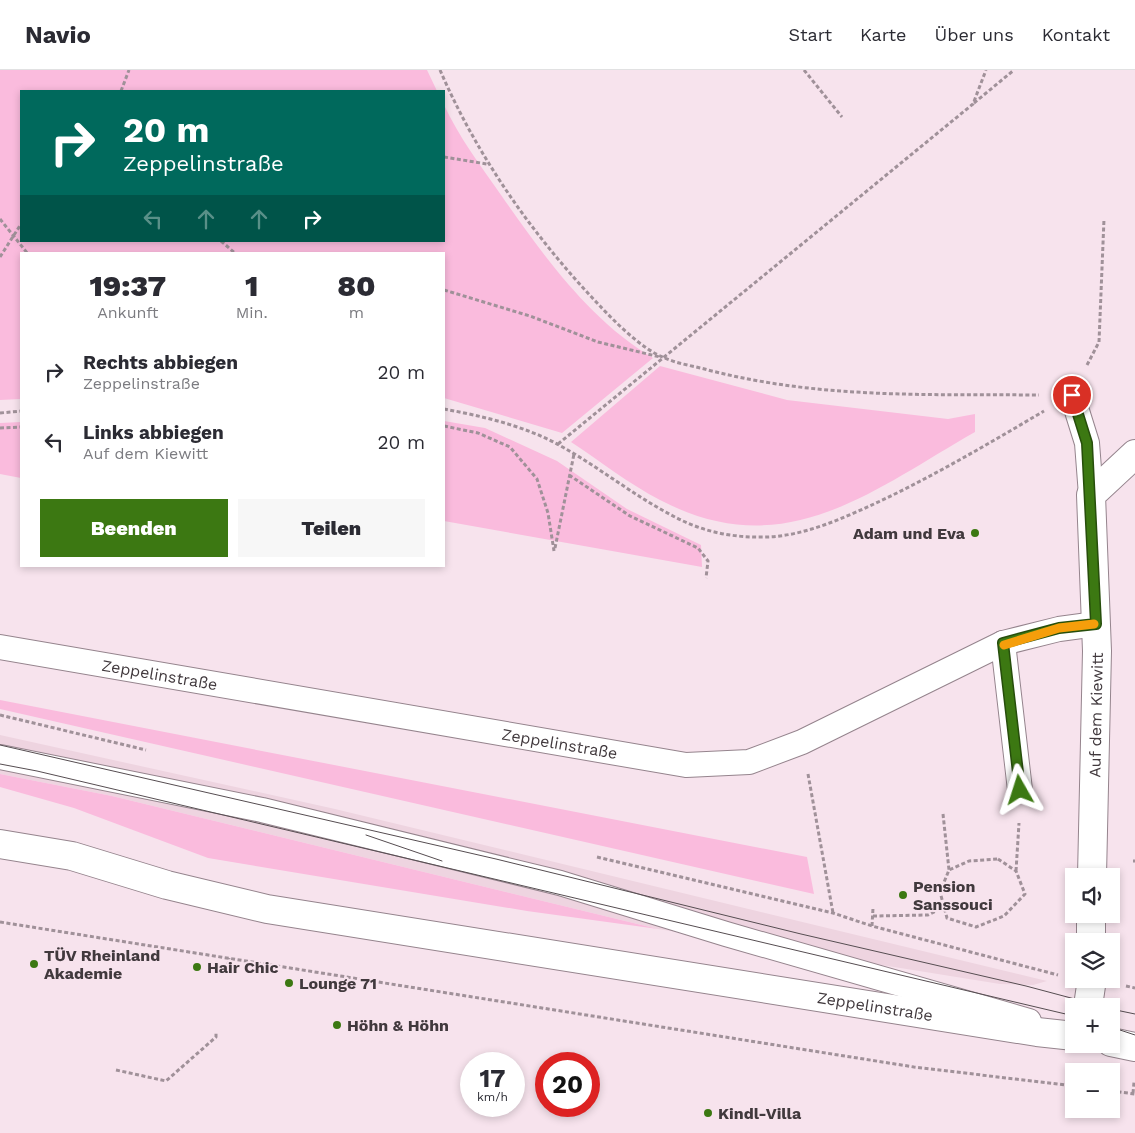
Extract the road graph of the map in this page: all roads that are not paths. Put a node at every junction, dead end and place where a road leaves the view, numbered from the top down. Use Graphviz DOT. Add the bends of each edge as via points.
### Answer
graph roads {
  1 [pos="1072,395"];
  2 [pos="1135,454"];
  3 [pos="1091,495"];
  4 [pos="1096,624"];
  5 [pos="1003,643"];
  6 [pos="0,647"];
  7 [pos="0,757"];
  8 [pos="1020,790"];
  9 [pos="0,844"];
  10 [pos="1092,868"];
  11 [pos="1065,1032"];
  12 [pos="1065,1034"];
  13 [pos="1120,1044"];
  14 [pos="1135,1046"];
  1 -- 3 [label="lane" via="1087,443"];
  2 -- 3 [label="main road"];
  3 -- 4 [label="main road, Auf dem Kiewitt"];
  4 -- 5 [label="lane, Zeppelinstraße" via="1059,628"];
  4 -- 10 [label="main road, Auf dem Kiewitt"];
  5 -- 6 [label="lane, Zeppelinstraße" via="802,742 749,762 686,765"];
  5 -- 8 [label="lane"];
  7 -- 11 [label="lane" via="262,810 560,883"];
  9 -- 12 [label="main road, Zeppelinstraße" via="72,856 167,885 267,909"];
  13 -- 14 [label="main road"];
}
